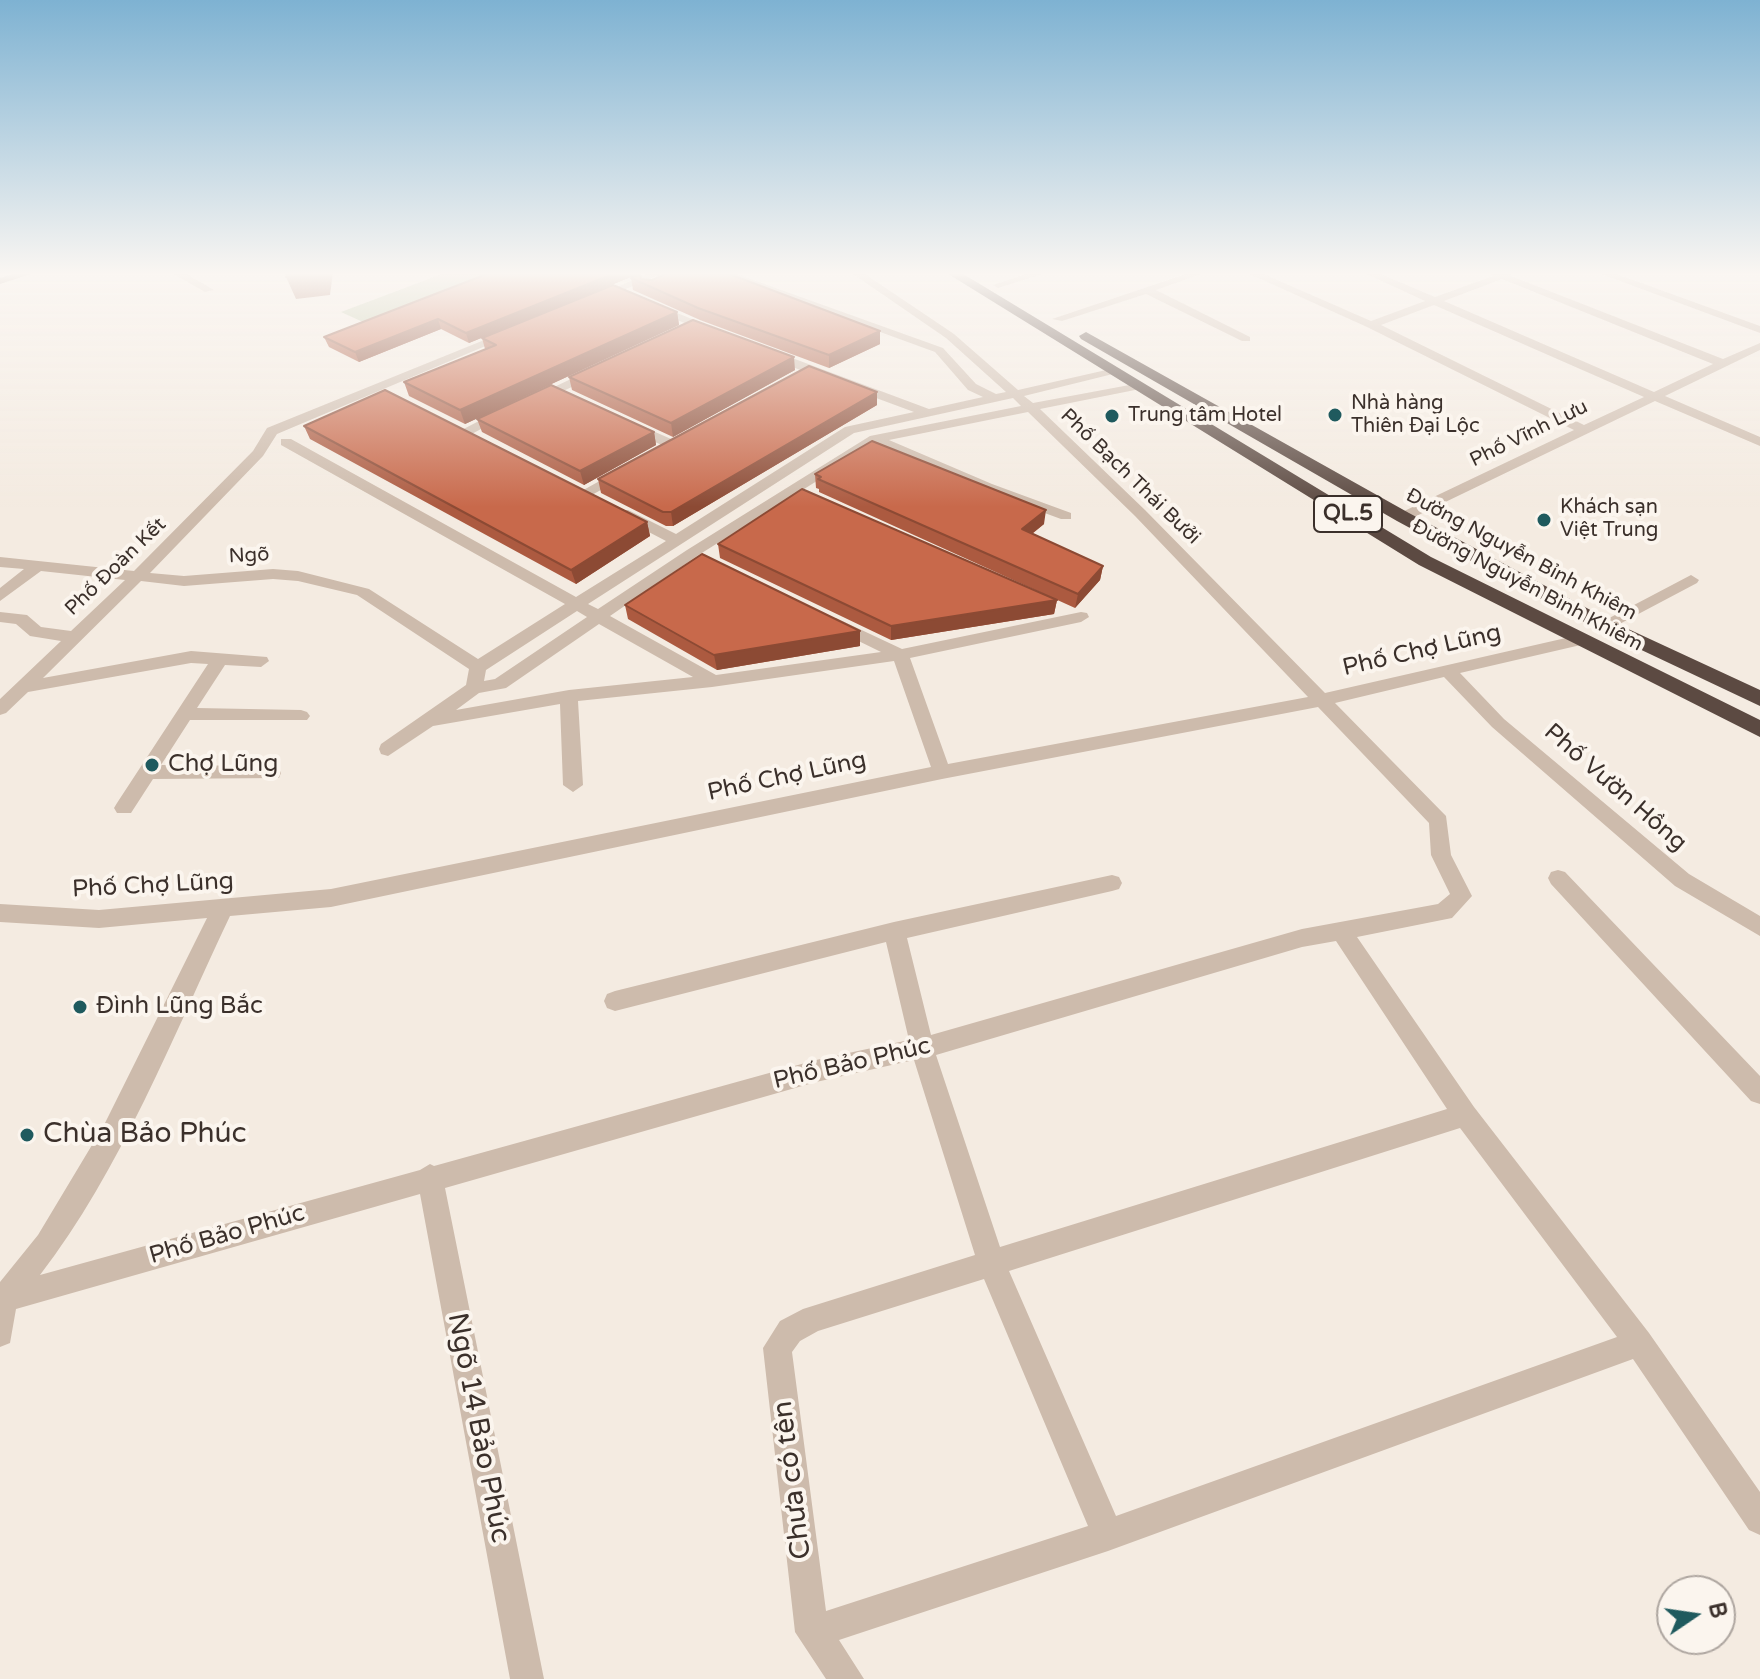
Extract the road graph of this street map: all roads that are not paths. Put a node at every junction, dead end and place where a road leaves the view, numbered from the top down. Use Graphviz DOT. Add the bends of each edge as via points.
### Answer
graph roads {
  1 [pos="479,350"];
  2 [pos="488,350"];
  3 [pos="759,350"];
  4 [pos="939,350"];
  5 [pos="966,350"];
  6 [pos="1082,350"];
  7 [pos="1113,350"];
  8 [pos="1422,350"];
  9 [pos="1551,350"];
  10 [pos="1691,350"];
  11 [pos="1751,350"];
  12 [pos="610,364"];
  13 [pos="1724,364"];
  14 [pos="810,370"];
  15 [pos="1115,372"];
  16 [pos="797,378"];
  17 [pos="1136,386"];
  18 [pos="377,388"];
  19 [pos="1016,395"];
  20 [pos="391,396"];
  21 [pos="1656,396"];
  22 [pos="996,399"];
  23 [pos="528,402"];
  24 [pos="515,408"];
  25 [pos="1031,408"];
  26 [pos="925,412"];
  27 [pos="339,419"];
  28 [pos="620,421"];
  29 [pos="1584,430"];
  30 [pos="464,433"];
  31 [pos="1757,437"];
  32 [pos="687,438"];
  33 [pos="875,439"];
  34 [pos="258,453"];
  35 [pos="635,466"];
  36 [pos="772,480"];
  37 [pos="799,493"];
  38 [pos="1066,516"];
  39 [pos="1403,517"];
  40 [pos="674,539"];
  41 [pos="0,562"];
  42 [pos="37,566"];
  43 [pos="138,576"];
  44 [pos="1691,580"];
  45 [pos="0,596"];
  46 [pos="1052,604"];
  47 [pos="575,605"];
  48 [pos="817,614"];
  49 [pos="0,617"];
  50 [pos="599,619"];
  51 [pos="1604,625"];
  52 [pos="73,637"];
  53 [pos="1579,640"];
  54 [pos="900,655"];
  55 [pos="220,659"];
  56 [pos="261,661"];
  57 [pos="478,667"];
  58 [pos="1449,672"];
  59 [pos="712,681"];
  60 [pos="24,687"];
  61 [pos="474,688"];
  62 [pos="569,696"];
  63 [pos="1760,699"];
  64 [pos="1322,700"];
  65 [pos="0,709"];
  66 [pos="187,714"];
  67 [pos="301,716"];
  68 [pos="428,721"];
  69 [pos="1760,729"];
  70 [pos="388,749"];
  71 [pos="148,772"];
  72 [pos="942,772"];
  73 [pos="272,773"];
  74 [pos="573,785"];
  75 [pos="124,808"];
  76 [pos="1558,878"];
  77 [pos="1112,883"];
  78 [pos="222,910"];
  79 [pos="0,913"];
  80 [pos="1760,927"];
  81 [pos="894,931"];
  82 [pos="1341,931"];
  83 [pos="615,1001"];
  84 [pos="922,1048"];
  85 [pos="1760,1093"];
  86 [pos="1465,1115"];
  87 [pos="430,1177"];
  88 [pos="991,1262"];
  89 [pos="1,1300"];
  90 [pos="0,1333"];
  91 [pos="1639,1343"];
  92 [pos="1760,1519"];
  93 [pos="1108,1535"];
  94 [pos="812,1632"];
  95 [pos="527,1679"];
  96 [pos="847,1679"];
  1 -- 18 [label="street, Phố Đoàn Kết"];
  2 -- 20 [label="street, Phố Đoàn Kết"];
  3 -- 14 [label="street"];
  4 -- 22 [label="street" via="972,387"];
  5 -- 19 [label="street, Phố Bạch Thái Bưởi"];
  6 -- 15 [label="highway, Đường Nguyễn Bình Khiêm / QL.5"];
  7 -- 39 [label="highway, Đường Nguyễn Bỉnh Khiêm / QL.5"];
  8 -- 29 [label="street"];
  9 -- 21 [label="street"];
  10 -- 13 [label="street"];
  11 -- 13 [label="street, Phố Vĩnh Lưu"];
  12 -- 23 [label="street" via="560,393"];
  13 -- 21 [label="street, Phố Vĩnh Lưu"];
  14 -- 16 [label="street"];
  14 -- 26 [label="street"];
  15 -- 17 [label="highway, Đường Nguyễn Bình Khiêm / QL.5"];
  15 -- 19 [label="street"];
  17 -- 25 [label="street"];
  17 -- 53 [label="highway, Đường Nguyễn Bình Khiêm / QL.5" via="1425,561"];
  18 -- 20 [label="street"];
  18 -- 34 [label="street, Phố Đoàn Kết" via="272,431"];
  19 -- 22 [label="street"];
  19 -- 25 [label="street, Phố Bạch Thái Bưởi"];
  20 -- 27 [label="street, Phố Đoàn Kết"];
  21 -- 29 [label="street, Phố Vĩnh Lưu"];
  21 -- 31 [label="street"];
  22 -- 26 [label="street"];
  24 -- 30 [label="street"];
  25 -- 33 [label="street"];
  25 -- 64 [label="street, Phố Bạch Thái Bưởi"];
  26 -- 36 [label="street" via="850,430"];
  28 -- 32 [label="street" via="667,449"];
  29 -- 39 [label="street, Phố Vĩnh Lưu"];
  33 -- 37 [label="street"];
  33 -- 38 [label="street"];
  34 -- 43 [label="street, Phố Đoàn Kết"];
  34 -- 47 [label="street, Phố Đoàn Kết" via="293,439"];
  35 -- 40 [label="street" via="591,497"];
  36 -- 37 [label="street"];
  36 -- 40 [label="street"];
  37 -- 50 [label="street"];
  39 -- 51 [label="highway, Đường Nguyễn Bỉnh Khiêm / QL.5"];
  40 -- 47 [label="street"];
  41 -- 42 [label="street, Ngõ"];
  42 -- 43 [label="street, Ngõ"];
  42 -- 45 [label="street"];
  43 -- 52 [label="street, Phố Đoàn Kết"];
  43 -- 57 [label="street, Ngõ" via="184,581 273,574 363,592"];
  44 -- 51 [label="street"];
  46 -- 54 [label="street" via="1081,617"];
  47 -- 50 [label="street"];
  47 -- 57 [label="street"];
  48 -- 54 [label="street"];
  49 -- 52 [label="street" via="21,619 36,632"];
  50 -- 59 [label="street"];
  50 -- 61 [label="street" via="500,684"];
  51 -- 63 [label="highway, Đường Nguyễn Bỉnh Khiêm / QL.5"];
  52 -- 60 [label="street, Phố Đoàn Kết"];
  53 -- 58 [label="street, Phố Chợ Lũng"];
  53 -- 69 [label="highway, Đường Nguyễn Bình Khiêm / QL.5"];
  54 -- 59 [label="street"];
  54 -- 72 [label="street"];
  55 -- 56 [label="street"];
  55 -- 60 [label="street" via="191,657"];
  55 -- 66 [label="street"];
  57 -- 61 [label="street"];
  58 -- 64 [label="street, Phố Chợ Lũng"];
  58 -- 80 [label="street, Phố Vườn Hồng" via="1498,723 1682,880"];
  59 -- 62 [label="street"];
  60 -- 65 [label="street, Phố Đoàn Kết"];
  61 -- 68 [label="street"];
  62 -- 68 [label="street"];
  62 -- 74 [label="street"];
  64 -- 72 [label="street, Phố Chợ Lũng"];
  64 -- 82 [label="street, Phố Bảo Phúc" via="1439,821 1441,855 1462,896 1444,912"];
  66 -- 67 [label="street"];
  66 -- 71 [label="street"];
  68 -- 70 [label="street"];
  71 -- 73 [label="street"];
  71 -- 75 [label="street"];
  72 -- 78 [label="street, Phố Chợ Lũng" via="331,898"];
  76 -- 85 [label="street"];
  77 -- 81 [label="street"];
  78 -- 79 [label="street, Phố Chợ Lũng" via="99,919"];
  78 -- 89 [label="street" via="113,1134 47,1244"];
  81 -- 83 [label="street"];
  81 -- 84 [label="street"];
  82 -- 84 [label="street, Phố Bảo Phúc"];
  82 -- 86 [label="street"];
  84 -- 87 [label="street, Phố Bảo Phúc" via="816,1071"];
  84 -- 88 [label="street"];
  86 -- 88 [label="street"];
  86 -- 91 [label="street"];
  87 -- 89 [label="street, Phố Bảo Phúc"];
  87 -- 95 [label="street, Ngõ 14 Bảo Phúc"];
  88 -- 93 [label="street"];
  88 -- 94 [label="street, Chưa có tên" via="813,1319 790,1331 777,1348"];
  89 -- 90 [label="street"];
  91 -- 92 [label="street"];
  91 -- 93 [label="street"];
  93 -- 94 [label="street"];
  94 -- 96 [label="street"];
}
